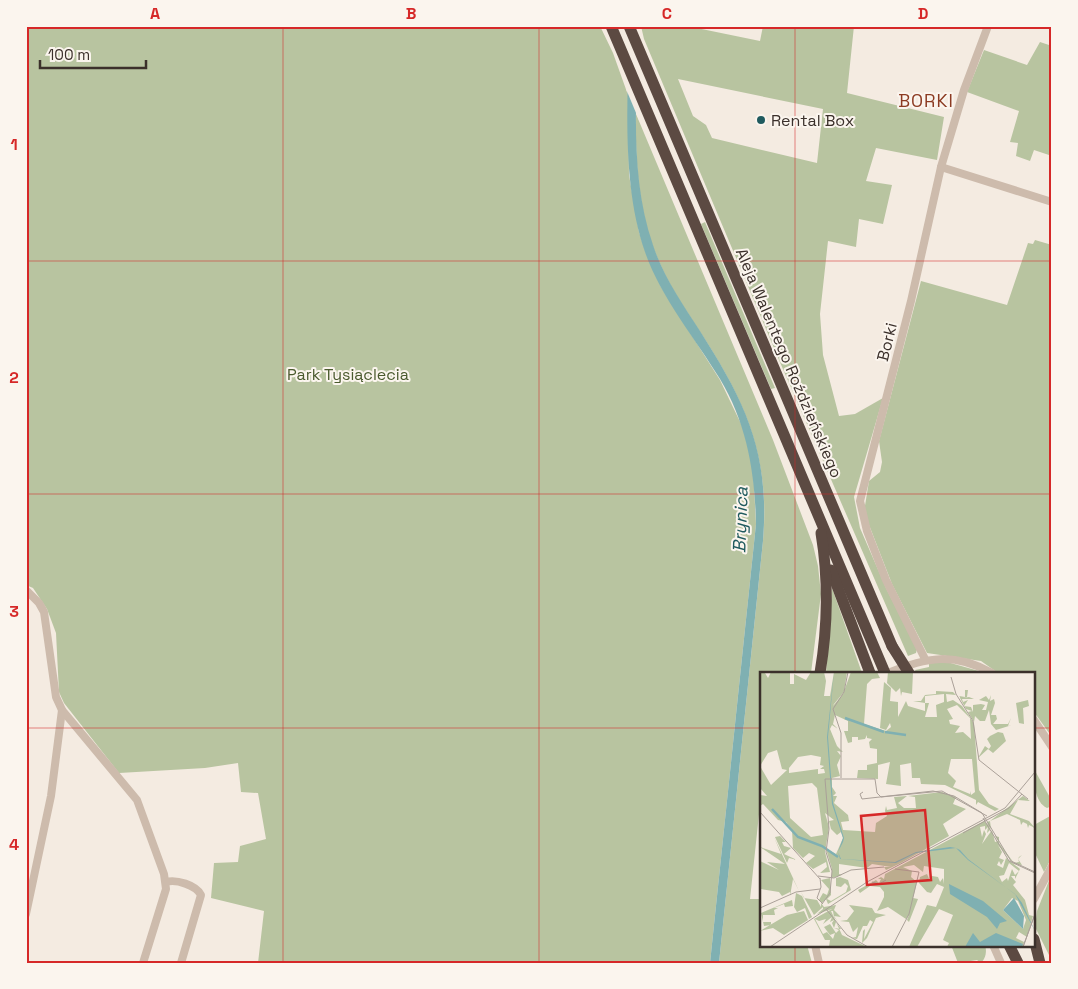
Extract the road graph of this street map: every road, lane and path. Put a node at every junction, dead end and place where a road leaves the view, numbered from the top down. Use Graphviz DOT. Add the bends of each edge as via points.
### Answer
graph roads {
  1 [pos="611,26"];
  2 [pos="629,26"];
  3 [pos="988,26"];
  4 [pos="942,167"];
  5 [pos="1052,202"];
  6 [pos="817,512"];
  7 [pos="824,554"];
  8 [pos="26,590"];
  9 [pos="892,646"];
  10 [pos="925,660"];
  11 [pos="820,672"];
  12 [pos="870,672"];
  13 [pos="886,672"];
  14 [pos="890,672"];
  15 [pos="904,672"];
  16 [pos="908,672"];
  17 [pos="989,672"];
  18 [pos="62,710"];
  19 [pos="1036,723"];
  20 [pos="1052,747"];
  21 [pos="1052,866"];
  22 [pos="166,882"];
  23 [pos="1036,895"];
  24 [pos="26,914"];
  25 [pos="815,946"];
  26 [pos="993,946"];
  27 [pos="1010,946"];
  28 [pos="1028,946"];
  29 [pos="1036,946"];
  30 [pos="143,963"];
  31 [pos="181,963"];
  32 [pos="819,963"];
  33 [pos="1001,963"];
  34 [pos="1018,963"];
  35 [pos="1036,963"];
  36 [pos="1040,963"];
  1 -- 6 [label="highway, Aleja Walentego Roździeńskiego"];
  2 -- 9 [label="highway, Aleja Walentego Roździeńskiego"];
  3 -- 4 [label="street, Borki" via="964,90"];
  4 -- 5 [label="street"];
  4 -- 10 [label="street, Borki" via="860,501 867,531 886,580"];
  6 -- 7 [label="highway"];
  6 -- 13 [label="highway, Aleja Walentego Roździeńskiego"];
  7 -- 11 [label="highway" via="828,608"];
  7 -- 12 [label="highway"];
  8 -- 18 [label="street" via="44,612 56,697"];
  9 -- 15 [label="highway, Aleja Walentego Roździeńskiego, bridge"];
  9 -- 16 [label="highway, bridge"];
  10 -- 14 [label="street"];
  10 -- 17 [label="street" via="961,661"];
  18 -- 22 [label="street" via="137,800"];
  18 -- 24 [label="street" via="53,784"];
  19 -- 20 [label="street"];
  21 -- 23 [label="street"];
  22 -- 30 [label="street"];
  22 -- 31 [label="street" via="170,880 195,887 202,895"];
  25 -- 32 [label="street"];
  26 -- 33 [label="street"];
  27 -- 34 [label="highway"];
  28 -- 35 [label="highway"];
  29 -- 36 [label="highway"];
}
